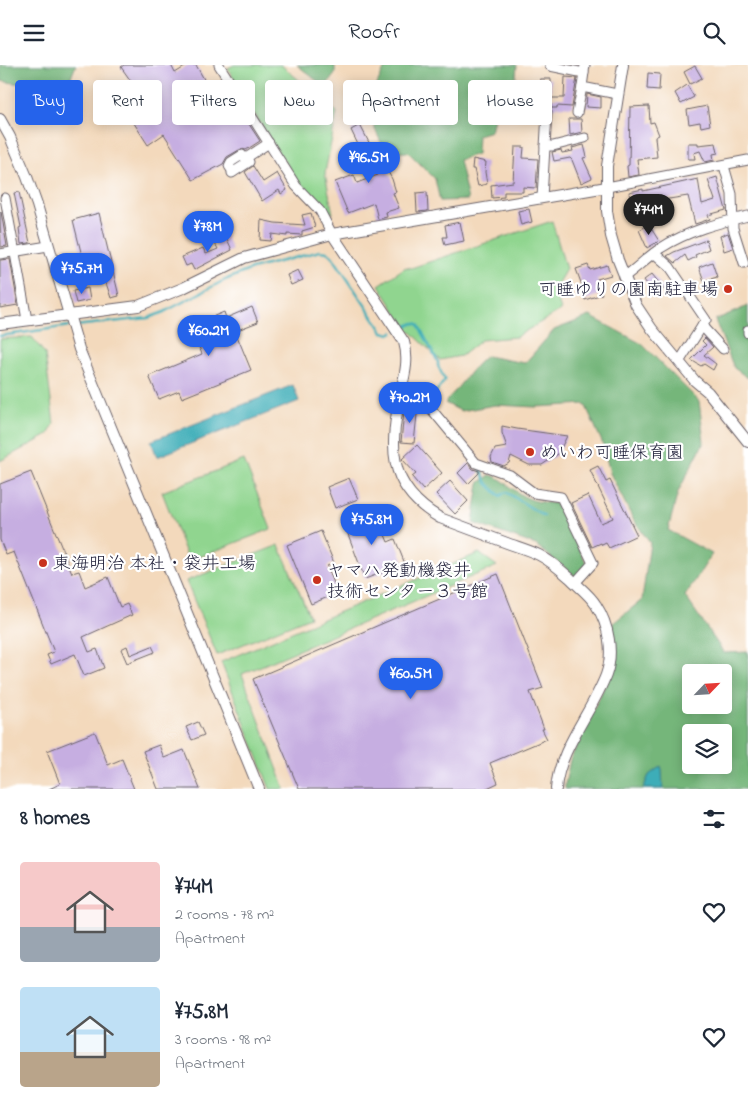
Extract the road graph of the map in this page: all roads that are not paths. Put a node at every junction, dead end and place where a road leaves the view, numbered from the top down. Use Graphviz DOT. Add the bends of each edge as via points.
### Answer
graph roads {
  1 [pos="219,65"];
  2 [pos="623,65"];
  3 [pos="550,66"];
  4 [pos="585,69"];
  5 [pos="582,87"];
  6 [pos="618,93"];
  7 [pos="577,113"];
  8 [pos="0,119"];
  9 [pos="547,125"];
  10 [pos="585,138"];
  11 [pos="269,143"];
  12 [pos="545,146"];
  13 [pos="748,160"];
  14 [pos="724,166"];
  15 [pos="232,173"];
  16 [pos="607,187"];
  17 [pos="5,198"];
  18 [pos="542,198"];
  19 [pos="748,216"];
  20 [pos="732,219"];
  21 [pos="332,234"];
  22 [pos="48,246"];
  23 [pos="14,252"];
  24 [pos="654,253"];
  25 [pos="0,254"];
  26 [pos="744,263"];
  27 [pos="624,277"];
  28 [pos="68,315"];
  29 [pos="26,320"];
  30 [pos="0,324"];
  31 [pos="702,325"];
  32 [pos="723,349"];
  33 [pos="679,362"];
  34 [pos="402,386"];
  35 [pos="747,438"];
  36 [pos="575,583"];
  37 [pos="259,789"];
  38 [pos="556,789"];
  1 -- 11 [label="street"];
  2 -- 6 [label="street"];
  3 -- 4 [label="street"];
  4 -- 5 [label="street"];
  5 -- 6 [label="street"];
  5 -- 7 [label="street"];
  6 -- 16 [label="street"];
  8 -- 22 [label="street" via="27,177"];
  9 -- 12 [label="street"];
  10 -- 12 [label="street"];
  11 -- 15 [label="street" via="244,159 242,155 231,162"];
  11 -- 21 [label="street" via="296,187 320,211"];
  12 -- 18 [label="street"];
  13 -- 14 [label="street"];
  14 -- 16 [label="street"];
  14 -- 20 [label="street" via="732,194"];
  16 -- 18 [label="street"];
  16 -- 27 [label="street" via="606,211"];
  17 -- 23 [label="street"];
  18 -- 21 [label="street"];
  19 -- 20 [label="street"];
  20 -- 24 [label="street" via="676,238"];
  20 -- 26 [label="street"];
  21 -- 28 [label="street" via="244,258 138,306"];
  21 -- 34 [label="street" via="404,342 407,364"];
  22 -- 23 [label="street"];
  22 -- 28 [label="street"];
  23 -- 25 [label="street"];
  23 -- 29 [label="street"];
  24 -- 27 [label="street"];
  24 -- 31 [label="street" via="670,267 704,315 706,319"];
  27 -- 33 [label="street" via="636,305"];
  28 -- 29 [label="street"];
  28 -- 37 [label="street" via="79,349"];
  29 -- 30 [label="street"];
  31 -- 32 [label="street"];
  31 -- 33 [label="street"];
  33 -- 35 [label="street"];
  34 -- 36 [label="street" via="423,399 476,463 510,475 534,493 561,497 593,563"];
  34 -- 36 [label="street" via="394,425 393,454 414,498 424,509 440,518 540,555"];
  36 -- 38 [label="street" via="596,605 602,617 610,658 606,675 563,760"];
}
